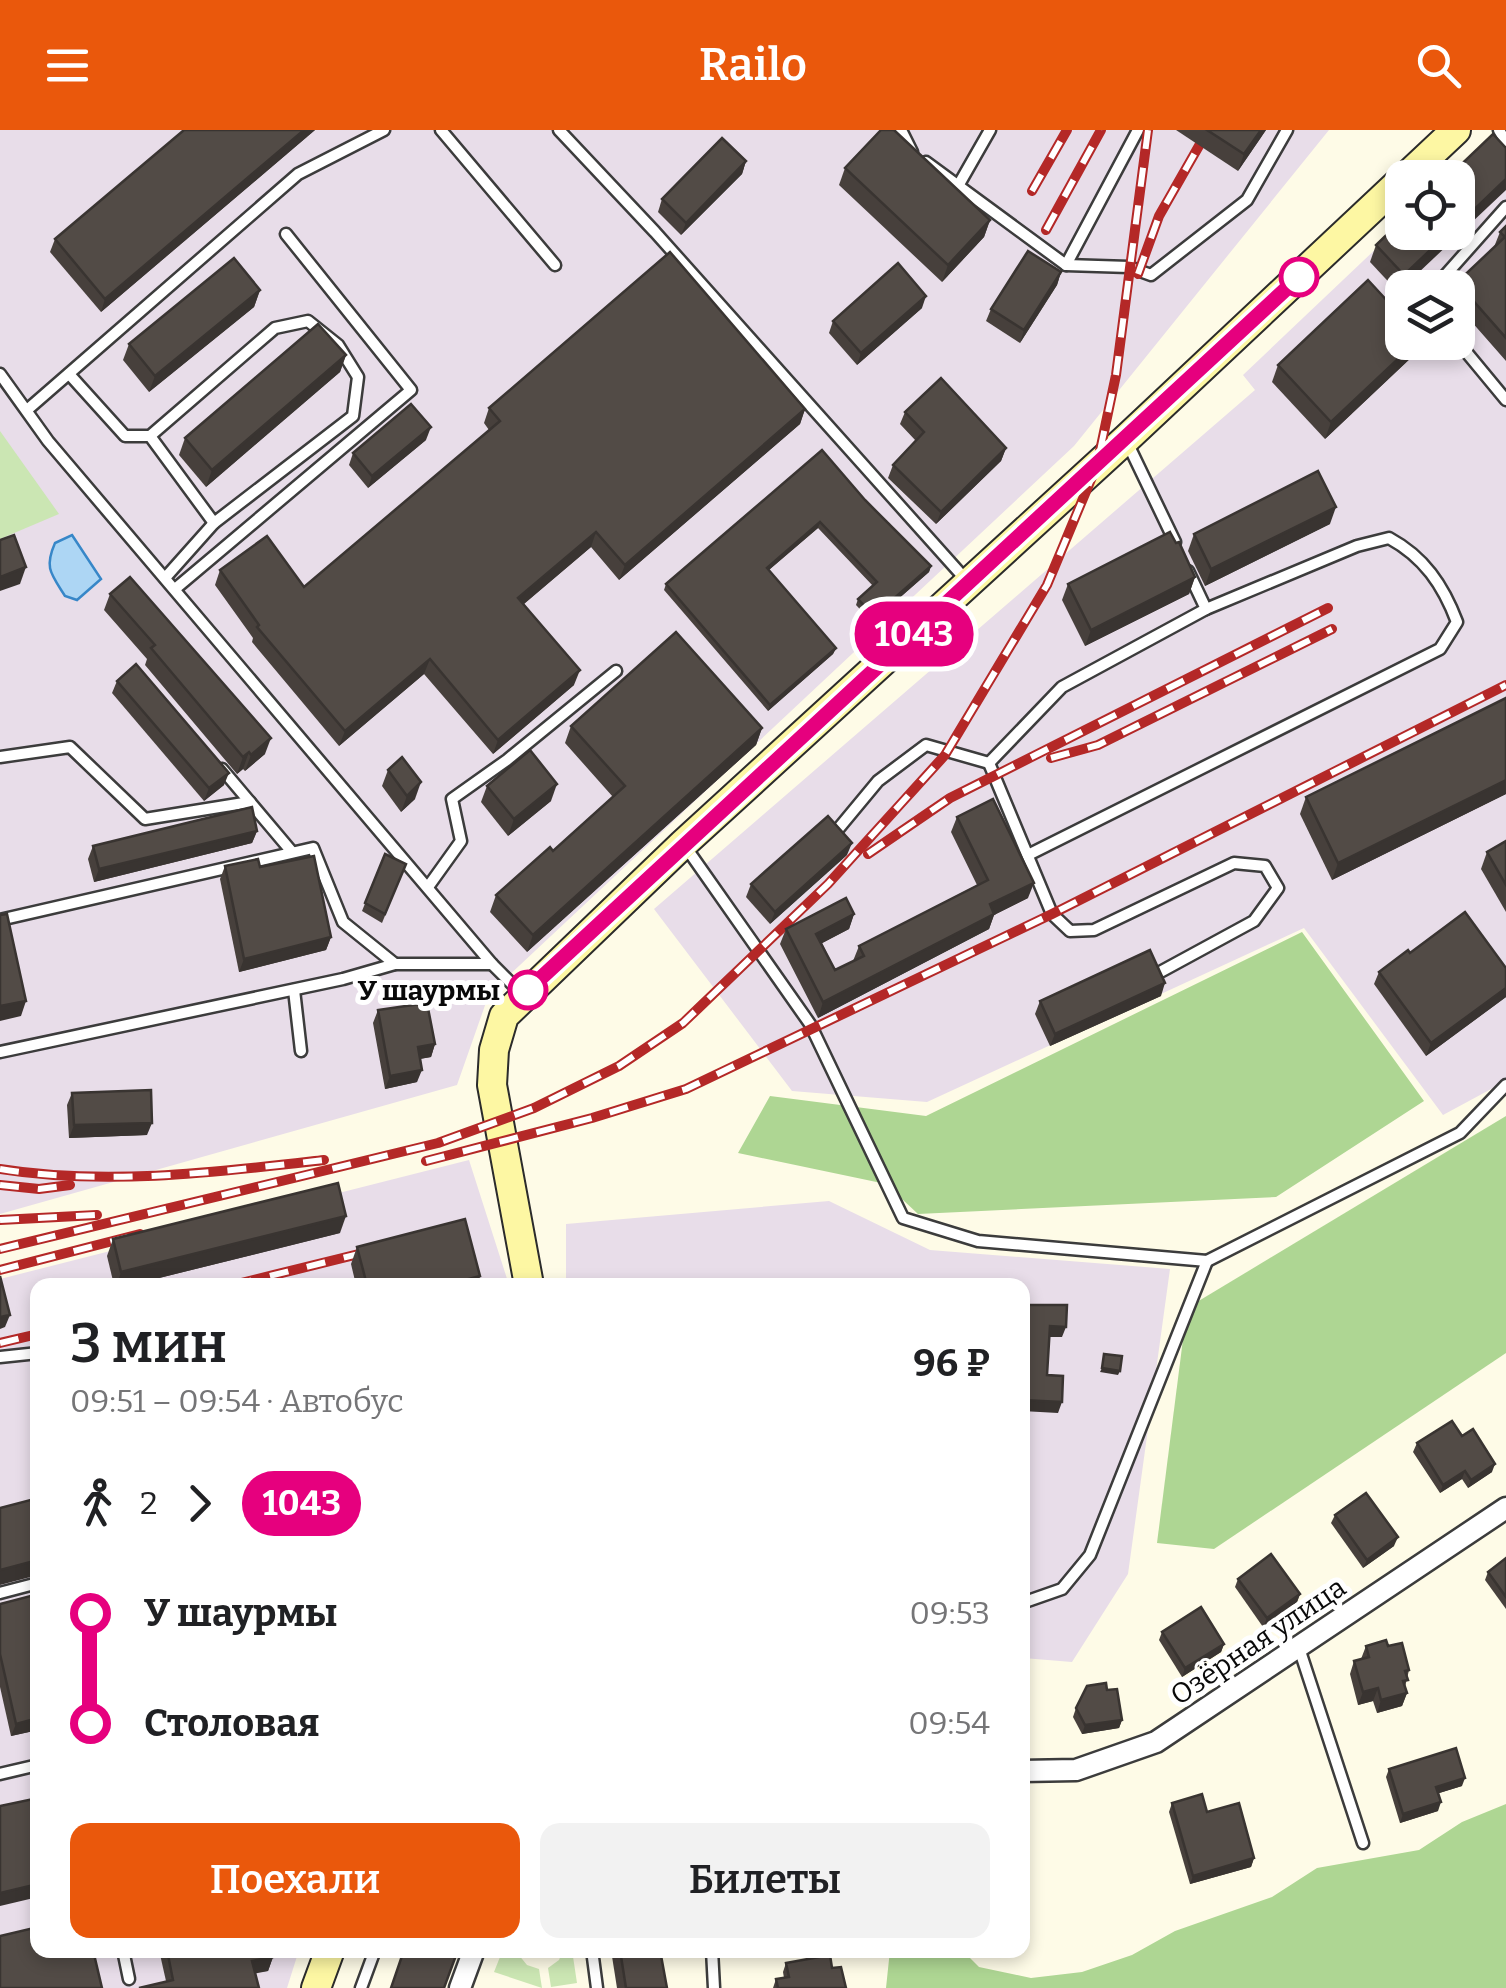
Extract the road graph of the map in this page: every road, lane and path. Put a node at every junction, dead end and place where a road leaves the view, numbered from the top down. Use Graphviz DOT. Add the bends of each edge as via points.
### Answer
graph roads {
  1 [pos="384,130"];
  2 [pos="441,130"];
  3 [pos="559,130"];
  4 [pos="902,130"];
  5 [pos="990,130"];
  6 [pos="1138,130"];
  7 [pos="1287,130"];
  8 [pos="1456,130"];
  9 [pos="1499,130"];
  10 [pos="1506,142"];
  11 [pos="1424,160"];
  12 [pos="958,186"];
  13 [pos="1385,197"];
  14 [pos="1506,207"];
  15 [pos="286,234"];
  16 [pos="555,265"];
  17 [pos="1066,265"];
  18 [pos="1450,270"];
  19 [pos="1473,360"];
  20 [pos="0,374"];
  21 [pos="68,374"];
  22 [pos="1506,400"];
  23 [pos="26,410"];
  24 [pos="150,436"];
  25 [pos="1126,439"];
  26 [pos="214,524"];
  27 [pos="165,578"];
  28 [pos="969,583"];
  29 [pos="174,589"];
  30 [pos="1206,608"];
  31 [pos="616,671"];
  32 [pos="0,757"];
  33 [pos="212,757"];
  34 [pos="989,763"];
  35 [pos="250,802"];
  36 [pos="839,828"];
  37 [pos="683,844"];
  38 [pos="292,852"];
  39 [pos="1028,855"];
  40 [pos="428,887"];
  41 [pos="0,920"];
  42 [pos="395,964"];
  43 [pos="492,964"];
  44 [pos="1162,971"];
  45 [pos="294,990"];
  46 [pos="522,995"];
  47 [pos="301,1051"];
  48 [pos="0,1052"];
  49 [pos="1506,1085"];
  50 [pos="1207,1261"];
  51 [pos="528,1278"];
  52 [pos="30,1353"];
  53 [pos="0,1356"];
  54 [pos="1506,1508"];
  55 [pos="30,1585"];
  56 [pos="0,1593"];
  57 [pos="1030,1600"];
  58 [pos="1300,1648"];
  59 [pos="30,1767"];
  60 [pos="1030,1771"];
  61 [pos="0,1774"];
  62 [pos="1363,1843"];
  63 [pos="125,1958"];
  64 [pos="327,1958"];
  65 [pos="372,1958"];
  66 [pos="472,1958"];
  67 [pos="593,1958"];
  68 [pos="712,1958"];
  69 [pos="129,1979"];
  70 [pos="464,1987"];
  71 [pos="316,1988"];
  72 [pos="361,1988"];
  73 [pos="597,1988"];
  74 [pos="714,1988"];
  1 -- 21 [label="lane" via="298,174"];
  2 -- 16 [label="lane"];
  3 -- 28 [label="lane"];
  4 -- 12 [label="lane" via="912,152"];
  5 -- 12 [label="lane"];
  6 -- 17 [label="lane"];
  7 -- 17 [label="lane" via="1247,200 1151,275"];
  8 -- 11 [label="street"];
  9 -- 10 [label="lane"];
  12 -- 17 [label="lane"];
  13 -- 25 [label="street"];
  14 -- 18 [label="lane"];
  15 -- 29 [label="lane" via="411,390"];
  19 -- 22 [label="lane"];
  20 -- 23 [label="lane"];
  21 -- 23 [label="lane"];
  21 -- 24 [label="lane" via="125,436"];
  23 -- 27 [label="lane"];
  24 -- 26 [label="lane"];
  24 -- 26 [label="lane" via="275,328 308,322 338,345 358,377 352,416"];
  25 -- 28 [label="street"];
  25 -- 30 [label="lane"];
  26 -- 27 [label="lane"];
  27 -- 29 [label="lane"];
  28 -- 37 [label="street"];
  29 -- 40 [label="lane"];
  30 -- 34 [label="lane" via="1062,687"];
  30 -- 39 [label="lane" via="1389,538 1414,552 1445,592 1457,622 1440,649"];
  31 -- 40 [label="lane" via="452,799 461,841"];
  32 -- 35 [label="lane" via="70,747 144,819"];
  33 -- 35 [label="lane"];
  34 -- 36 [label="lane" via="926,745 878,780"];
  34 -- 39 [label="lane"];
  35 -- 38 [label="lane"];
  37 -- 46 [label="street"];
  37 -- 50 [label="lane" via="810,1024 903,1218 978,1241"];
  38 -- 41 [label="lane"];
  38 -- 42 [label="lane" via="312,848 343,922"];
  39 -- 44 [label="lane" via="1052,914 1070,930 1094,930 1234,863 1266,866 1278,888 1254,921"];
  40 -- 43 [label="lane"];
  42 -- 43 [label="lane"];
  42 -- 45 [label="lane"];
  43 -- 46 [label="lane"];
  45 -- 47 [label="lane"];
  45 -- 48 [label="lane"];
  46 -- 51 [label="street" via="504,1016 492,1085"];
  49 -- 50 [label="lane" via="1460,1133"];
  50 -- 57 [label="lane" via="1090,1555 1062,1589"];
  52 -- 53 [label="lane"];
  54 -- 58 [label="street, Озёрная улица"];
  55 -- 56 [label="lane"];
  58 -- 60 [label="street, Озёрная улица" via="1156,1742 1076,1770"];
  58 -- 62 [label="lane"];
  59 -- 61 [label="lane"];
  63 -- 69 [label="lane"];
  64 -- 71 [label="street"];
  65 -- 72 [label="lane"];
  66 -- 70 [label="street"];
  67 -- 73 [label="lane"];
  68 -- 74 [label="lane"];
}
